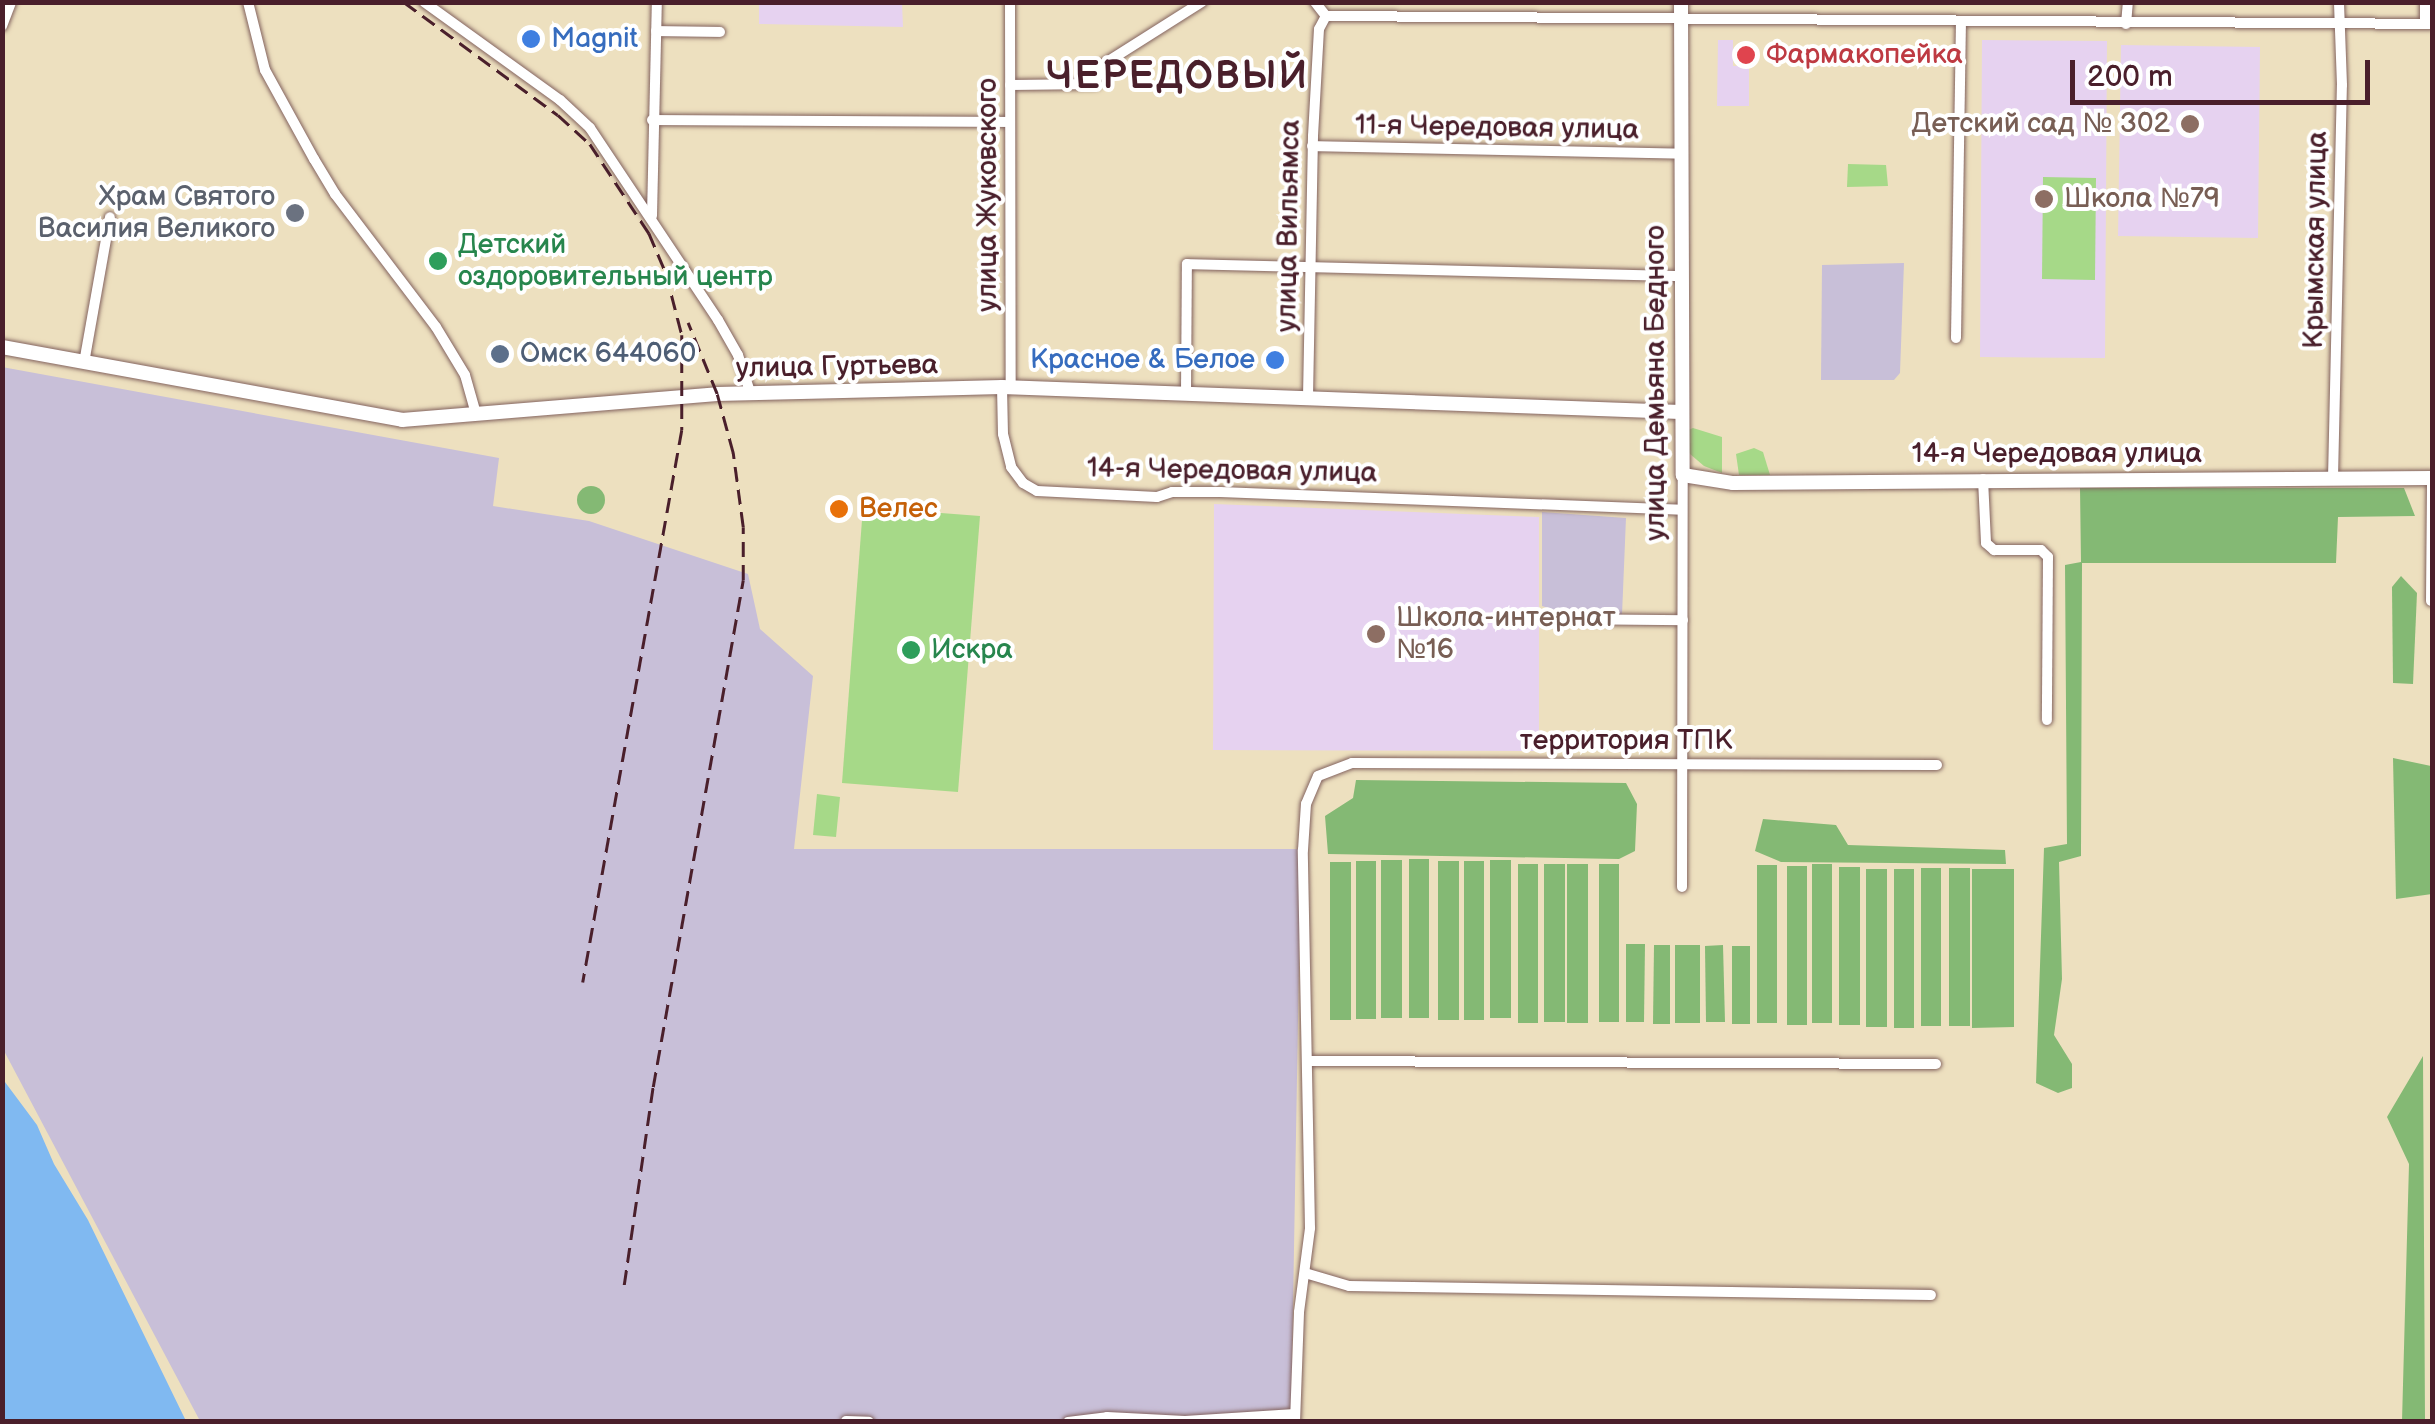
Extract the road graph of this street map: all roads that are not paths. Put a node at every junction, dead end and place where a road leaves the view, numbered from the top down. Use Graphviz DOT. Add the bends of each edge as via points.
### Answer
graph roads {
  1 [pos="11,2"];
  2 [pos="248,2"];
  3 [pos="424,2"];
  4 [pos="657,2"];
  5 [pos="1010,2"];
  6 [pos="1202,2"];
  7 [pos="1315,2"];
  8 [pos="1607,2"];
  9 [pos="1680,2"];
  10 [pos="2128,2"];
  11 [pos="2339,2"];
  12 [pos="2425,2"];
  13 [pos="1326,16"];
  14 [pos="1607,19"];
  15 [pos="1680,20"];
  16 [pos="1961,23"];
  17 [pos="2126,24"];
  18 [pos="2339,24"];
  19 [pos="2429,24"];
  20 [pos="2,26"];
  21 [pos="656,31"];
  22 [pos="720,32"];
  23 [pos="1010,85"];
  24 [pos="652,120"];
  25 [pos="1010,122"];
  26 [pos="1312,146"];
  27 [pos="1680,154"];
  28 [pos="652,216"];
  29 [pos="110,217"];
  30 [pos="1310,265"];
  31 [pos="1680,276"];
  32 [pos="1956,338"];
  33 [pos="2,348"];
  34 [pos="84,363"];
  35 [pos="1007,387"];
  36 [pos="750,393"];
  37 [pos="1186,393"];
  38 [pos="1308,397"];
  39 [pos="1681,412"];
  40 [pos="476,414"];
  41 [pos="1683,475"];
  42 [pos="1983,478"];
  43 [pos="2332,478"];
  44 [pos="2432,478"];
  45 [pos="1023,483"];
  46 [pos="1682,510"];
  47 [pos="2431,602"];
  48 [pos="1560,619"];
  49 [pos="1683,620"];
  50 [pos="2047,720"];
  51 [pos="1684,763"];
  52 [pos="1937,765"];
  53 [pos="1682,886"];
  54 [pos="1308,1061"];
  55 [pos="1936,1064"];
  56 [pos="1305,1273"];
  57 [pos="1931,1294"];
  58 [pos="1295,1418"];
  59 [pos="846,1420"];
  60 [pos="870,1422"];
  61 [pos="1068,1422"];
  1 -- 20 [label="street"];
  2 -- 40 [label="street" via="265,70 335,194 446,344"];
  3 -- 28 [label="street" via="575,113"];
  4 -- 21 [label="street"];
  5 -- 23 [label="street, улица Жуковского"];
  6 -- 23 [label="street" via="1100,67 1096,84"];
  7 -- 13 [label="street"];
  8 -- 14 [label="street"];
  9 -- 15 [label="main road, улица Демьяна Бедного"];
  10 -- 17 [label="street"];
  11 -- 18 [label="street, Крымская улица"];
  12 -- 19 [label="street"];
  13 -- 14 [label="street"];
  13 -- 26 [label="street, улица Вильямса" via="1319,28"];
  14 -- 15 [label="street"];
  15 -- 16 [label="street"];
  15 -- 27 [label="main road, улица Демьяна Бедного"];
  16 -- 17 [label="street"];
  16 -- 32 [label="street"];
  17 -- 18 [label="street"];
  18 -- 19 [label="street"];
  18 -- 43 [label="street, Крымская улица"];
  21 -- 22 [label="street"];
  21 -- 24 [label="street"];
  23 -- 25 [label="street, улица Жуковского"];
  24 -- 25 [label="street"];
  24 -- 28 [label="street"];
  25 -- 35 [label="street, улица Жуковского"];
  26 -- 27 [label="street, 11-я Чередовая улица"];
  26 -- 30 [label="street, улица Вильямса"];
  27 -- 31 [label="main road, улица Демьяна Бедного"];
  28 -- 36 [label="street" via="738,355"];
  29 -- 34 [label="street"];
  30 -- 31 [label="street"];
  30 -- 37 [label="street" via="1187,264"];
  30 -- 38 [label="street, улица Вильямса"];
  31 -- 39 [label="main road, улица Демьяна Бедного"];
  33 -- 34 [label="main road, улица Гуртьева"];
  34 -- 40 [label="main road, улица Гуртьева" via="370,418"];
  35 -- 36 [label="main road, улица Гуртьева"];
  35 -- 37 [label="main road, улица Гуртьева"];
  35 -- 45 [label="street, улица Жуковского" via="1004,434 1011,467"];
  36 -- 40 [label="main road, улица Гуртьева"];
  37 -- 38 [label="main road, улица Гуртьева"];
  38 -- 39 [label="main road, улица Гуртьева"];
  39 -- 41 [label="main road, улица Демьяна Бедного"];
  41 -- 42 [label="main road, 14-я Чередовая улица" via="1733,483"];
  41 -- 46 [label="street, улица Демьяна Бедного"];
  42 -- 43 [label="main road, 14-я Чередовая улица"];
  42 -- 50 [label="street" via="1986,543 1994,550 2042,550 2048,557"];
  43 -- 44 [label="main road, 14-я Чередовая улица"];
  44 -- 47 [label="street"];
  45 -- 46 [label="street, 14-я Чередовая улица" via="1037,491 1156,498 1220,492"];
  46 -- 49 [label="street, улица Демьяна Бедного"];
  48 -- 49 [label="street"];
  49 -- 51 [label="street, улица Демьяна Бедного"];
  51 -- 52 [label="street, территория ТПК"];
  51 -- 53 [label="street, улица Демьяна Бедного"];
  51 -- 54 [label="street, территория ТПК" via="1352,764 1318,776 1306,804 1304,850"];
  54 -- 55 [label="street"];
  54 -- 56 [label="street"];
  56 -- 57 [label="street" via="1349,1286"];
  56 -- 58 [label="street"];
  58 -- 61 [label="street"];
  59 -- 60 [label="street"];
}
